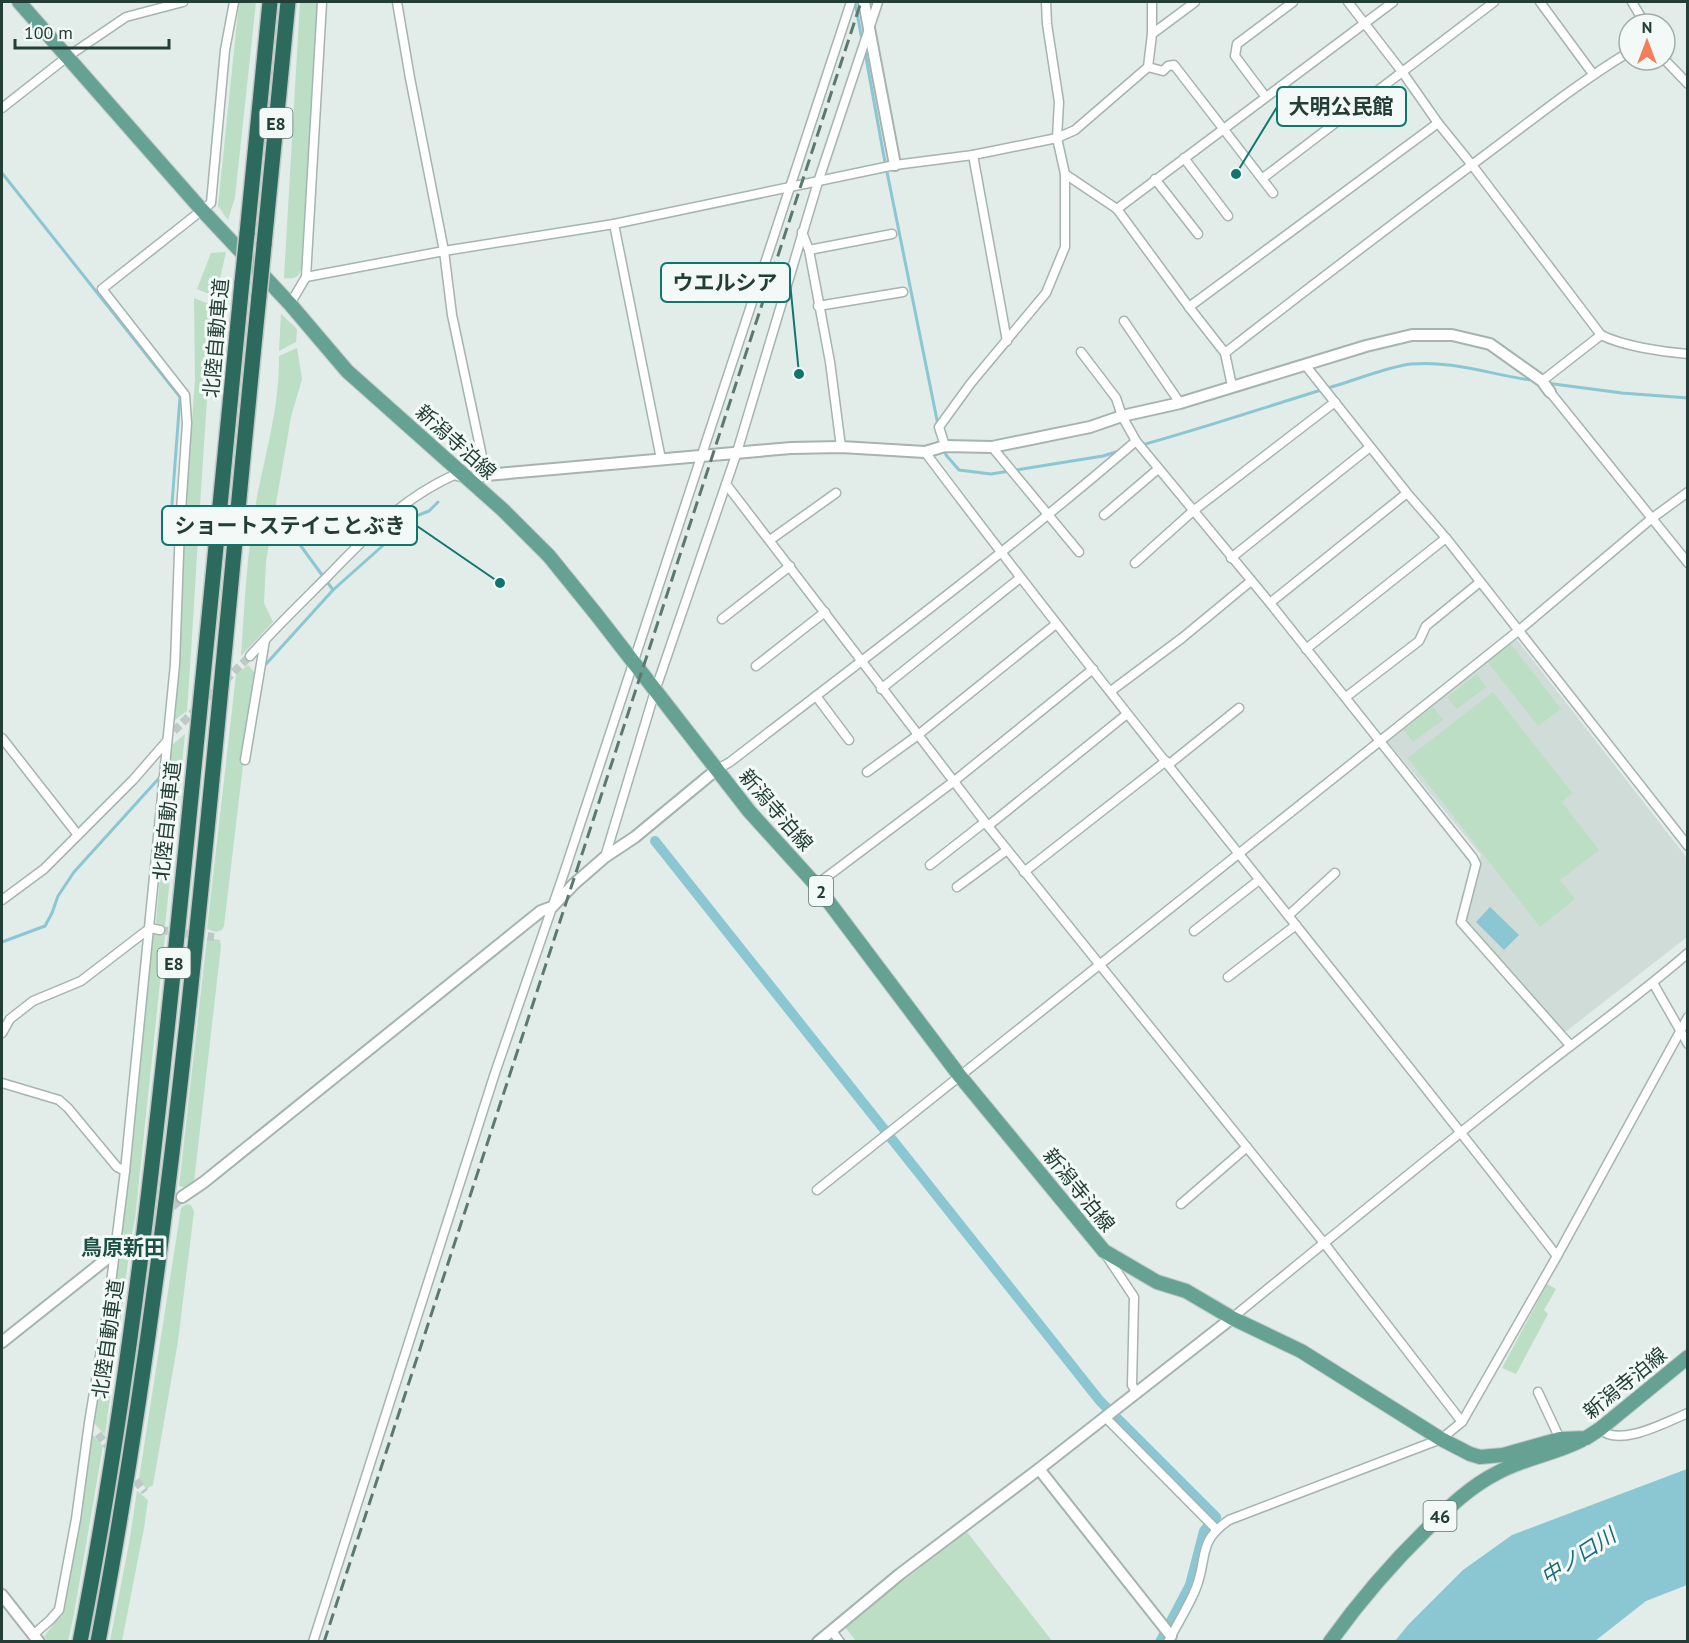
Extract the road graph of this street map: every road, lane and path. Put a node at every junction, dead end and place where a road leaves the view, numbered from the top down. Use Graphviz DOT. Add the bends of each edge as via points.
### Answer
graph roads {
  1 [pos="19,2"];
  2 [pos="183,2"];
  3 [pos="234,2"];
  4 [pos="270,2"];
  5 [pos="288,2"];
  6 [pos="322,2"];
  7 [pos="398,2"];
  8 [pos="851,2"];
  9 [pos="864,2"];
  10 [pos="878,2"];
  11 [pos="1046,2"];
  12 [pos="1152,2"];
  13 [pos="1195,2"];
  14 [pos="1293,2"];
  15 [pos="1348,2"];
  16 [pos="1393,2"];
  17 [pos="1494,2"];
  18 [pos="1540,2"];
  19 [pos="1363,24"];
  20 [pos="869,27"];
  21 [pos="1152,34"];
  22 [pos="67,57"];
  23 [pos="1617,59"];
  24 [pos="1148,67"];
  25 [pos="1676,72"];
  26 [pos="1402,73"];
  27 [pos="1593,74"];
  28 [pos="1688,84"];
  29 [pos="1265,96"];
  30 [pos="2,108"];
  31 [pos="1437,123"];
  32 [pos="1222,130"];
  33 [pos="1057,138"];
  34 [pos="973,155"];
  35 [pos="1184,158"];
  36 [pos="895,165"];
  37 [pos="1472,165"];
  38 [pos="1065,174"];
  39 [pos="1263,178"];
  40 [pos="1155,179"];
  41 [pos="818,182"];
  42 [pos="790,188"];
  43 [pos="1273,193"];
  44 [pos="201,209"];
  45 [pos="1117,209"];
  46 [pos="1228,216"];
  47 [pos="614,224"];
  48 [pos="802,232"];
  49 [pos="892,234"];
  50 [pos="1198,234"];
  51 [pos="809,250"];
  52 [pos="444,251"];
  53 [pos="306,277"];
  54 [pos="903,292"];
  55 [pos="290,304"];
  56 [pos="818,306"];
  57 [pos="1189,307"];
  58 [pos="1124,321"];
  59 [pos="1600,335"];
  60 [pos="1007,341"];
  61 [pos="1081,352"];
  62 [pos="1225,353"];
  63 [pos="1688,354"];
  64 [pos="1306,366"];
  65 [pos="1542,381"];
  66 [pos="1232,386"];
  67 [pos="1550,392"];
  68 [pos="1335,402"];
  69 [pos="1180,403"];
  70 [pos="1122,416"];
  71 [pos="1136,441"];
  72 [pos="945,446"];
  73 [pos="841,447"];
  74 [pos="992,447"];
  75 [pos="1370,447"];
  76 [pos="738,452"];
  77 [pos="925,452"];
  78 [pos="701,454"];
  79 [pos="662,459"];
  80 [pos="1158,469"];
  81 [pos="486,475"];
  82 [pos="469,480"];
  83 [pos="726,484"];
  84 [pos="1688,492"];
  85 [pos="836,493"];
  86 [pos="1407,493"];
  87 [pos="1193,511"];
  88 [pos="1048,514"];
  89 [pos="1104,515"];
  90 [pos="1651,519"];
  91 [pos="1446,538"];
  92 [pos="770,540"];
  93 [pos="1000,552"];
  94 [pos="1079,552"];
  95 [pos="1231,558"];
  96 [pos="1135,563"];
  97 [pos="1688,563"];
  98 [pos="790,566"];
  99 [pos="1020,578"];
  100 [pos="1251,581"];
  101 [pos="1480,582"];
  102 [pos="1270,603"];
  103 [pos="825,612"];
  104 [pos="722,619"];
  105 [pos="1056,624"];
  106 [pos="1518,631"];
  107 [pos="265,640"];
  108 [pos="1306,649"];
  109 [pos="250,656"];
  110 [pos="632,661"];
  111 [pos="863,661"];
  112 [pos="756,666"];
  113 [pos="1093,669"];
  114 [pos="881,689"];
  115 [pos="655,691"];
  116 [pos="1111,691"];
  117 [pos="816,696"];
  118 [pos="1346,697"];
  119 [pos="1239,708"];
  120 [pos="1127,714"];
  121 [pos="174,731"];
  122 [pos="918,735"];
  123 [pos="2,738"];
  124 [pos="167,740"];
  125 [pos="849,740"];
  126 [pos="1380,741"];
  127 [pos="245,760"];
  128 [pos="1167,763"];
  129 [pos="716,770"];
  130 [pos="867,772"];
  131 [pos="953,782"];
  132 [pos="986,824"];
  133 [pos="78,835"];
  134 [pos="1688,846"];
  135 [pos="1007,850"];
  136 [pos="1238,855"];
  137 [pos="605,857"];
  138 [pos="930,866"];
  139 [pos="1024,872"];
  140 [pos="1335,873"];
  141 [pos="1259,880"];
  142 [pos="816,885"];
  143 [pos="957,887"];
  144 [pos="2,900"];
  145 [pos="552,907"];
  146 [pos="1289,915"];
  147 [pos="1296,925"];
  148 [pos="150,928"];
  149 [pos="160,930"];
  150 [pos="1194,932"];
  151 [pos="1688,952"];
  152 [pos="1099,966"];
  153 [pos="1228,976"];
  154 [pos="1653,983"];
  155 [pos="1688,1017"];
  156 [pos="1680,1030"];
  157 [pos="2,1033"];
  158 [pos="1688,1044"];
  159 [pos="1570,1046"];
  160 [pos="959,1075"];
  161 [pos="2,1083"];
  162 [pos="1461,1132"];
  163 [pos="1247,1147"];
  164 [pos="125,1171"];
  165 [pos="817,1190"];
  166 [pos="182,1197"];
  167 [pos="1180,1204"];
  168 [pos="1324,1243"];
  169 [pos="127,1246"];
  170 [pos="1104,1251"];
  171 [pos="114,1253"];
  172 [pos="1557,1256"];
  173 [pos="1232,1318"];
  174 [pos="2,1342"];
  175 [pos="1688,1357"];
  176 [pos="1136,1392"];
  177 [pos="1538,1392"];
  178 [pos="1688,1413"];
  179 [pos="1105,1417"];
  180 [pos="1462,1422"];
  181 [pos="1600,1429"];
  182 [pos="1586,1438"];
  183 [pos="1441,1439"];
  184 [pos="1560,1439"];
  185 [pos="1039,1469"];
  186 [pos="1216,1529"];
  187 [pos="2,1595"];
  188 [pos="832,1631"];
  189 [pos="36,1638"];
  190 [pos="1170,1639"];
  191 [pos="80,1641"];
  192 [pos="98,1641"];
  193 [pos="312,1641"];
  194 [pos="818,1641"];
  195 [pos="840,1641"];
  196 [pos="1330,1641"];
  1 -- 22 [label="main road, 新潟寺泊線 / 2"];
  2 -- 22 [label="street" via="126,17"];
  3 -- 44 [label="street" via="225,50 211,203"];
  4 -- 191 [label="highway, 北陸自動車道 / E8, bridge" via="170,1009 111,1468"];
  5 -- 192 [label="highway, 北陸自動車道 / E8, bridge" via="169,1179 131,1447"];
  6 -- 53 [label="street"];
  7 -- 52 [label="street"];
  8 -- 42 [label="street"];
  9 -- 20 [label="street"];
  10 -- 20 [label="street"];
  11 -- 33 [label="street" via="1059,102"];
  12 -- 21 [label="street"];
  13 -- 21 [label="street"];
  14 -- 29 [label="street" via="1237,44 1235,56"];
  15 -- 19 [label="street"];
  16 -- 19 [label="street"];
  17 -- 26 [label="street"];
  18 -- 27 [label="street"];
  19 -- 26 [label="street"];
  19 -- 29 [label="street"];
  20 -- 36 [label="street"];
  20 -- 41 [label="street"];
  21 -- 24 [label="street"];
  22 -- 30 [label="street"];
  22 -- 44 [label="main road, 新潟寺泊線 / 2"];
  23 -- 27 [label="street"];
  24 -- 32 [label="street" via="1163,71 1174,65"];
  24 -- 33 [label="street" via="1074,130"];
  25 -- 28 [label="street"];
  26 -- 31 [label="street"];
  26 -- 39 [label="street"];
  27 -- 37 [label="street"];
  29 -- 32 [label="street"];
  31 -- 37 [label="street"];
  31 -- 57 [label="street"];
  32 -- 35 [label="street"];
  32 -- 39 [label="street"];
  33 -- 34 [label="street"];
  33 -- 38 [label="street"];
  34 -- 36 [label="street"];
  34 -- 60 [label="street"];
  35 -- 40 [label="street"];
  35 -- 46 [label="street"];
  36 -- 41 [label="street"];
  37 -- 59 [label="street"];
  37 -- 62 [label="street"];
  38 -- 45 [label="street"];
  38 -- 60 [label="street" via="1065,247 1046,293"];
  39 -- 43 [label="street"];
  40 -- 45 [label="street"];
  40 -- 50 [label="street"];
  41 -- 42 [label="street"];
  41 -- 48 [label="street"];
  42 -- 47 [label="street"];
  42 -- 78 [label="street"];
  44 -- 55 [label="main road, 新潟寺泊線 / 2"];
  44 -- 124 [label="street" via="102,289 185,395 176,664"];
  45 -- 57 [label="street"];
  47 -- 52 [label="street"];
  47 -- 79 [label="street"];
  48 -- 51 [label="street"];
  48 -- 76 [label="street"];
  49 -- 51 [label="street"];
  51 -- 56 [label="street"];
  52 -- 53 [label="street"];
  52 -- 81 [label="street" via="452,315"];
  53 -- 55 [label="street"];
  54 -- 56 [label="street"];
  55 -- 82 [label="main road, 新潟寺泊線 / 2" via="347,371"];
  56 -- 73 [label="street"];
  57 -- 62 [label="street"];
  58 -- 69 [label="street"];
  59 -- 63 [label="street" via="1612,341"];
  59 -- 65 [label="street"];
  60 -- 72 [label="street" via="939,427"];
  61 -- 70 [label="street" via="1116,398"];
  62 -- 66 [label="street"];
  64 -- 65 [label="street" via="1412,335 1452,335 1490,344"];
  64 -- 66 [label="street"];
  64 -- 68 [label="street"];
  65 -- 67 [label="street"];
  66 -- 69 [label="street"];
  67 -- 90 [label="street"];
  68 -- 75 [label="street"];
  68 -- 87 [label="street"];
  69 -- 70 [label="street"];
  70 -- 71 [label="street"];
  70 -- 74 [label="street" via="1090,427"];
  71 -- 80 [label="street"];
  71 -- 88 [label="street"];
  72 -- 74 [label="street"];
  72 -- 77 [label="street"];
  73 -- 76 [label="street"];
  73 -- 77 [label="street"];
  74 -- 88 [label="street"];
  75 -- 86 [label="street"];
  75 -- 95 [label="street"];
  76 -- 78 [label="street"];
  76 -- 83 [label="street"];
  77 -- 93 [label="street"];
  78 -- 79 [label="street"];
  78 -- 110 [label="street"];
  79 -- 81 [label="street"];
  80 -- 87 [label="street"];
  80 -- 89 [label="street"];
  81 -- 82 [label="street"];
  82 -- 107 [label="street" via="454,475 438,482 375,527"];
  82 -- 110 [label="main road, 新潟寺泊線 / 2" via="549,556"];
  83 -- 92 [label="street"];
  83 -- 115 [label="street"];
  84 -- 90 [label="street"];
  85 -- 92 [label="street"];
  86 -- 91 [label="street"];
  86 -- 102 [label="street"];
  87 -- 95 [label="street"];
  87 -- 96 [label="street"];
  88 -- 93 [label="street"];
  88 -- 94 [label="street"];
  90 -- 97 [label="street"];
  90 -- 106 [label="street"];
  91 -- 101 [label="street"];
  91 -- 108 [label="street"];
  92 -- 98 [label="street"];
  93 -- 99 [label="street"];
  93 -- 111 [label="street"];
  95 -- 100 [label="street"];
  98 -- 103 [label="street"];
  98 -- 104 [label="street"];
  99 -- 105 [label="street"];
  99 -- 114 [label="street"];
  100 -- 102 [label="street"];
  100 -- 116 [label="street"];
  101 -- 106 [label="street"];
  101 -- 118 [label="street" via="1426,626 1419,641"];
  102 -- 108 [label="street"];
  103 -- 111 [label="street"];
  103 -- 112 [label="street"];
  105 -- 113 [label="street"];
  105 -- 122 [label="street"];
  106 -- 126 [label="street"];
  106 -- 134 [label="street"];
  107 -- 109 [label="street"];
  107 -- 127 [label="street"];
  108 -- 118 [label="street"];
  110 -- 115 [label="main road, 新潟寺泊線 / 2"];
  110 -- 145 [label="street"];
  111 -- 114 [label="street"];
  111 -- 117 [label="street"];
  113 -- 116 [label="street"];
  113 -- 131 [label="street"];
  114 -- 122 [label="street"];
  115 -- 129 [label="main road, 新潟寺泊線 / 2"];
  115 -- 137 [label="street"];
  116 -- 120 [label="street"];
  117 -- 125 [label="street"];
  117 -- 129 [label="street"];
  118 -- 126 [label="street"];
  119 -- 128 [label="street"];
  120 -- 128 [label="street"];
  120 -- 132 [label="street"];
  121 -- 124 [label="street"];
  122 -- 130 [label="street"];
  122 -- 131 [label="street"];
  123 -- 133 [label="street"];
  124 -- 133 [label="street"];
  124 -- 148 [label="street"];
  126 -- 136 [label="street"];
  126 -- 159 [label="street" via="1476,864 1461,922"];
  128 -- 136 [label="street"];
  128 -- 139 [label="street"];
  129 -- 137 [label="street"];
  129 -- 142 [label="main road, 新潟寺泊線 / 2"];
  131 -- 132 [label="street"];
  131 -- 142 [label="street"];
  132 -- 135 [label="street"];
  132 -- 138 [label="street"];
  133 -- 144 [label="street" via="44,869"];
  135 -- 139 [label="street"];
  135 -- 143 [label="street"];
  136 -- 141 [label="street"];
  136 -- 152 [label="street"];
  137 -- 145 [label="street"];
  139 -- 152 [label="street"];
  140 -- 146 [label="street"];
  141 -- 146 [label="street"];
  141 -- 150 [label="street"];
  142 -- 160 [label="main road, 新潟寺泊線 / 2"];
  145 -- 166 [label="street" via="541,911"];
  145 -- 193 [label="street"];
  146 -- 147 [label="street"];
  147 -- 153 [label="street"];
  147 -- 162 [label="street"];
  148 -- 149 [label="street"];
  148 -- 157 [label="street" via="81,981 33,1001 10,1019"];
  148 -- 164 [label="street"];
  151 -- 154 [label="street"];
  152 -- 160 [label="street"];
  152 -- 163 [label="street"];
  154 -- 156 [label="street"];
  154 -- 159 [label="street"];
  155 -- 156 [label="street"];
  156 -- 158 [label="street"];
  156 -- 172 [label="street"];
  159 -- 162 [label="street"];
  160 -- 165 [label="street"];
  160 -- 170 [label="main road, 新潟寺泊線 / 2"];
  161 -- 164 [label="street" via="59,1100 117,1167"];
  162 -- 168 [label="street"];
  162 -- 172 [label="street"];
  163 -- 167 [label="street"];
  163 -- 168 [label="street"];
  164 -- 171 [label="street"];
  168 -- 173 [label="street"];
  168 -- 180 [label="street"];
  169 -- 171 [label="street"];
  170 -- 173 [label="main road, 新潟寺泊線 / 2"];
  170 -- 176 [label="street" via="1134,1297 1132,1385"];
  171 -- 174 [label="street"];
  171 -- 189 [label="street" via="59,1610"];
  172 -- 180 [label="street"];
  173 -- 176 [label="street"];
  173 -- 183 [label="main road, 新潟寺泊線 / 2" via="1301,1351"];
  175 -- 181 [label="main road, 新潟寺泊線"];
  176 -- 179 [label="street"];
  177 -- 184 [label="street"];
  178 -- 181 [label="street" via="1625,1436 1608,1436"];
  179 -- 185 [label="street"];
  179 -- 186 [label="street"];
  180 -- 183 [label="street"];
  181 -- 182 [label="main road, 新潟寺泊線"];
  182 -- 184 [label="main road, 新潟寺泊線 / 2"];
  182 -- 196 [label="main road, 46" via="1484,1480 1444,1512 1389,1567"];
  183 -- 184 [label="main road, 新潟寺泊線 / 2" via="1480,1457 1503,1455"];
  183 -- 186 [label="street" via="1229,1520"];
  185 -- 188 [label="street"];
  185 -- 190 [label="street"];
  186 -- 190 [label="street" via="1206,1544 1197,1587"];
  187 -- 189 [label="street"];
  188 -- 194 [label="street"];
  188 -- 195 [label="street"];
}
